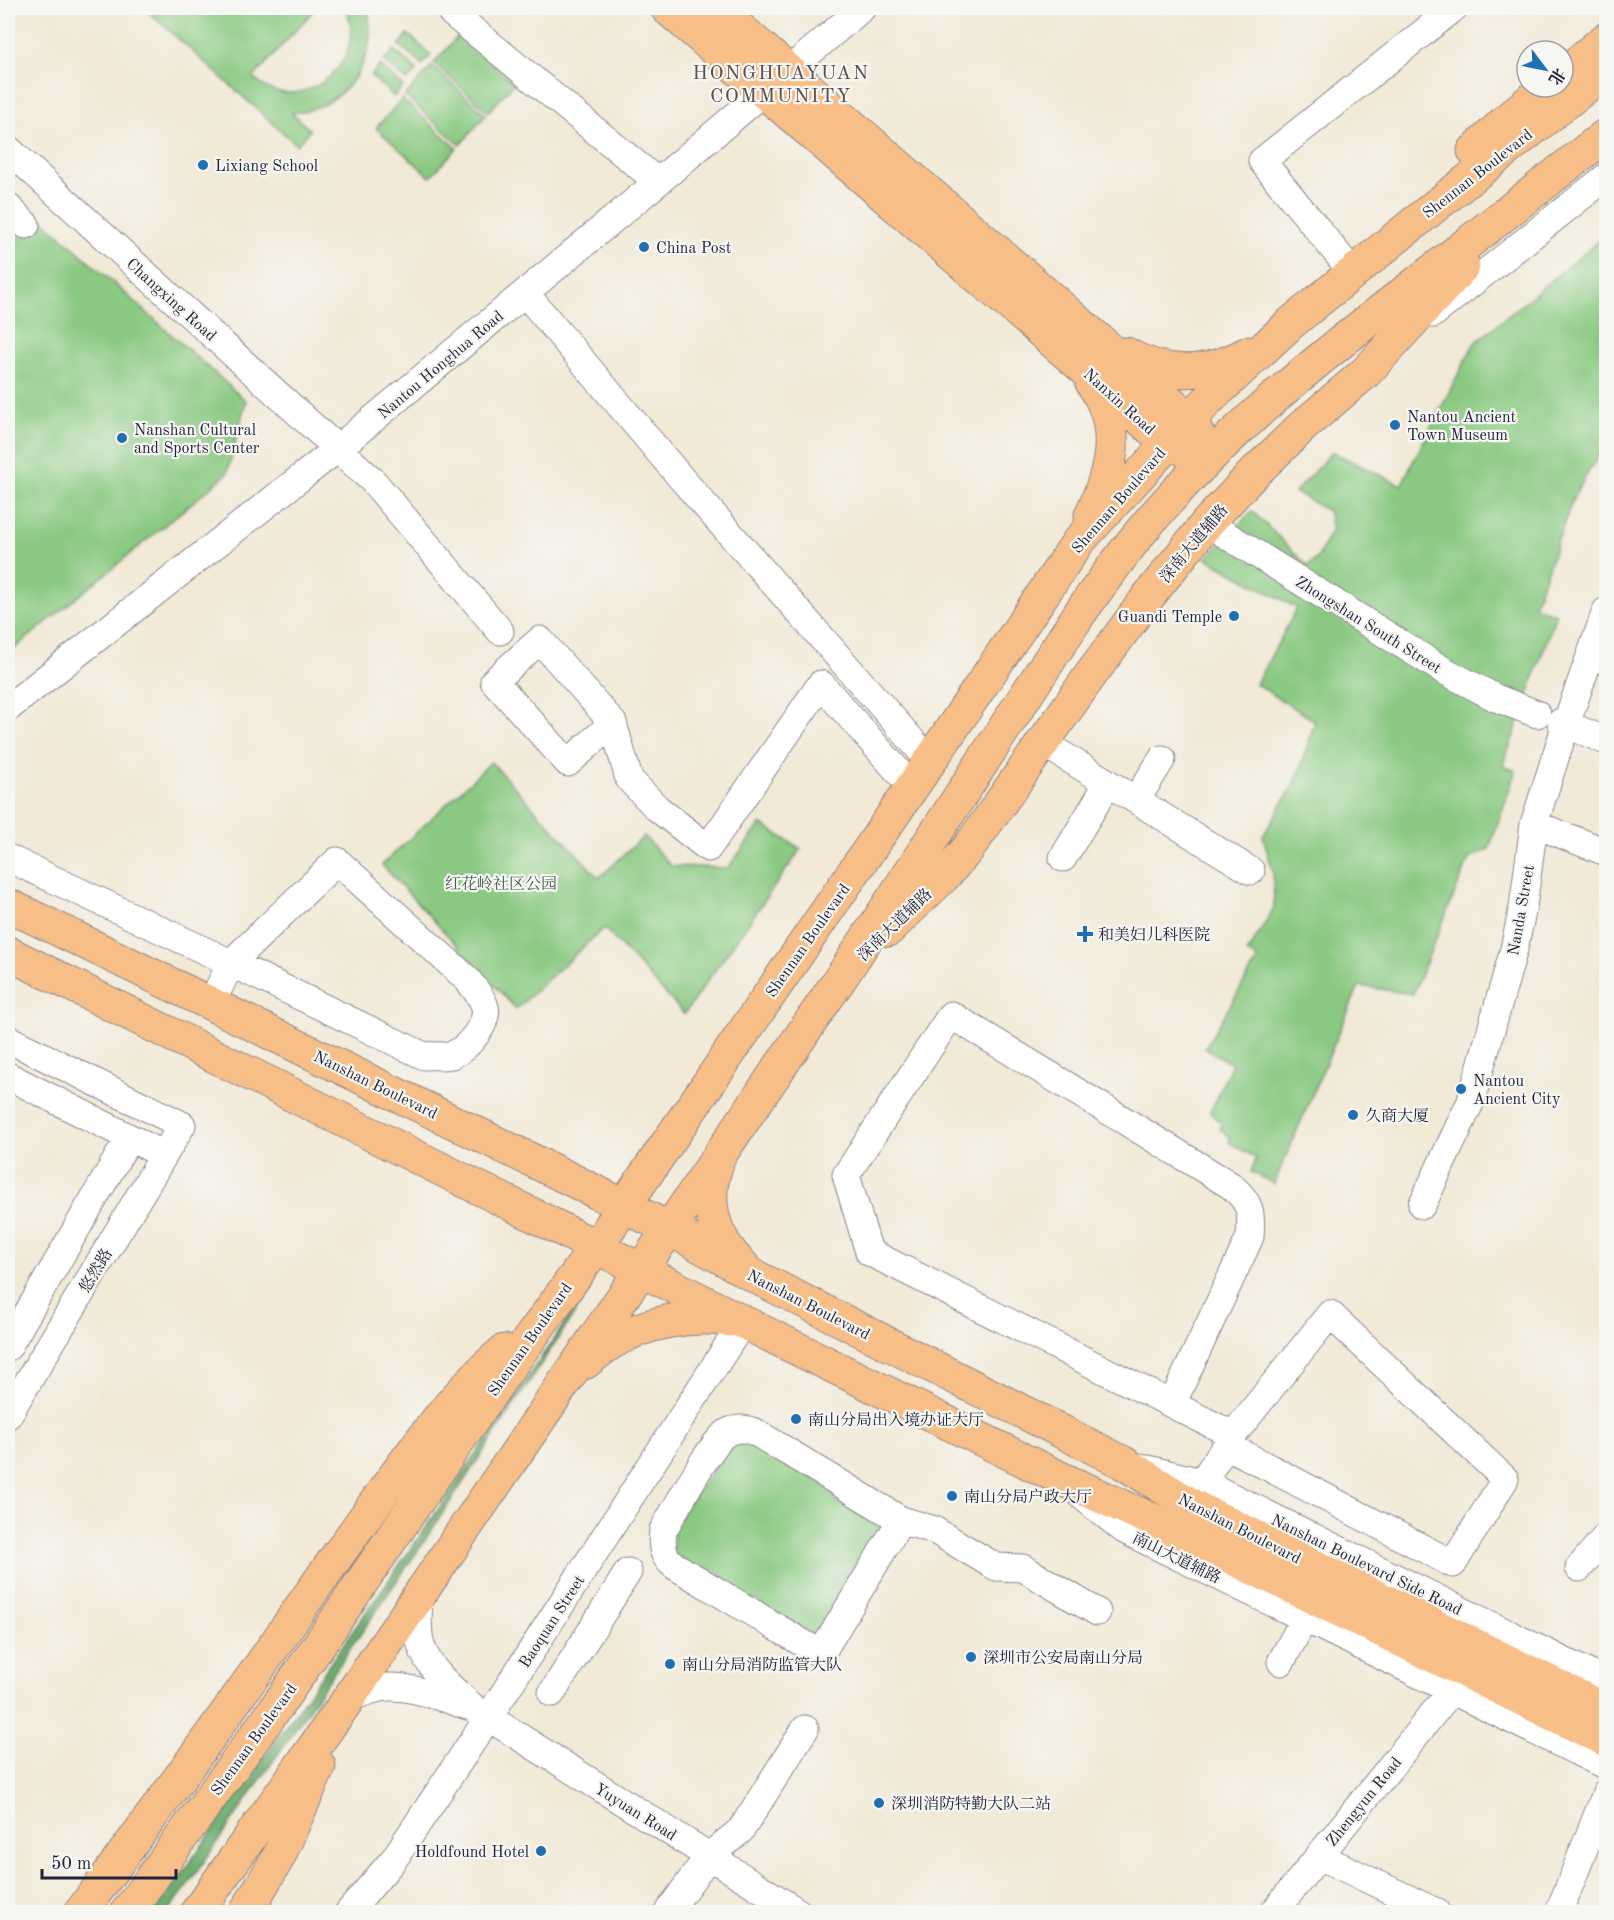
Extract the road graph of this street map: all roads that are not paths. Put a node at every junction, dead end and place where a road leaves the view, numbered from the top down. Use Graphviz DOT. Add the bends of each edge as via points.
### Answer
graph roads {
  1 [pos="667,8"];
  2 [pos="716,8"];
  3 [pos="862,8"];
  4 [pos="1454,8"];
  5 [pos="452,13"];
  6 [pos="1606,39"];
  7 [pos="1575,64"];
  8 [pos="788,71"];
  9 [pos="1605,72"];
  10 [pos="763,92"];
  11 [pos="1533,99"];
  12 [pos="1606,135"];
  13 [pos="8,150"];
  14 [pos="1606,177"];
  15 [pos="658,182"];
  16 [pos="1527,196"];
  17 [pos="1434,207"];
  18 [pos="1353,273"];
  19 [pos="525,293"];
  20 [pos="1291,323"];
  21 [pos="1089,352"];
  22 [pos="1366,372"];
  23 [pos="1191,419"];
  24 [pos="1167,443"];
  25 [pos="337,449"];
  26 [pos="1209,459"];
  27 [pos="1207,523"];
  28 [pos="1078,542"];
  29 [pos="1606,611"];
  30 [pos="500,631"];
  31 [pos="8,708"];
  32 [pos="1555,720"];
  33 [pos="613,723"];
  34 [pos="1606,741"];
  35 [pos="1043,743"];
  36 [pos="1162,759"];
  37 [pos="921,774"];
  38 [pos="1108,783"];
  39 [pos="1136,800"];
  40 [pos="1534,824"];
  41 [pos="1606,852"];
  42 [pos="8,858"];
  43 [pos="1063,858"];
  44 [pos="1251,871"];
  45 [pos="8,905"];
  46 [pos="8,953"];
  47 [pos="231,963"];
  48 [pos="846,970"];
  49 [pos="211,1004"];
  50 [pos="8,1039"];
  51 [pos="8,1076"];
  52 [pos="129,1138"];
  53 [pos="722,1151"];
  54 [pos="164,1155"];
  55 [pos="1422,1205"];
  56 [pos="623,1206"];
  57 [pos="670,1229"];
  58 [pos="596,1246"];
  59 [pos="641,1270"];
  60 [pos="756,1277"];
  61 [pos="545,1317"];
  62 [pos="743,1322"];
  63 [pos="8,1347"];
  64 [pos="561,1387"];
  65 [pos="1172,1404"];
  66 [pos="8,1415"];
  67 [pos="1230,1440"];
  68 [pos="1122,1462"];
  69 [pos="650,1467"];
  70 [pos="1202,1482"];
  71 [pos="688,1489"];
  72 [pos="902,1520"];
  73 [pos="1606,1536"];
  74 [pos="1579,1568"];
  75 [pos="628,1572"];
  76 [pos="319,1580"];
  77 [pos="419,1594"];
  78 [pos="1316,1597"];
  79 [pos="1097,1612"];
  80 [pos="554,1615"];
  81 [pos="588,1637"];
  82 [pos="1281,1662"];
  83 [pos="1606,1682"];
  84 [pos="1452,1690"];
  85 [pos="552,1693"];
  86 [pos="349,1698"];
  87 [pos="277,1706"];
  88 [pos="1606,1710"];
  89 [pos="481,1713"];
  90 [pos="805,1728"];
  91 [pos="1606,1740"];
  92 [pos="1606,1766"];
  93 [pos="1606,1793"];
  94 [pos="1319,1856"];
  95 [pos="708,1857"];
  96 [pos="81,1912"];
  97 [pos="127,1912"];
  98 [pos="197,1912"];
  99 [pos="246,1912"];
  100 [pos="349,1912"];
  101 [pos="668,1912"];
  102 [pos="798,1912"];
  103 [pos="1274,1912"];
  104 [pos="1436,1912"];
  105 [pos="1560,1912"];
  1 -- 10 [label="main road, Nanxin Road"];
  2 -- 8 [label="main road, Nanxin Road"];
  3 -- 8 [label="street, Nantou Honghua Road"];
  4 -- 18 [label="street" via="1262,161"];
  5 -- 15 [label="street"];
  6 -- 7 [label="main road"];
  8 -- 10 [label="street, Nantou Honghua Road"];
  8 -- 21 [label="main road, Nanxin Road"];
  9 -- 17 [label="main road, Shennan Boulevard"];
  10 -- 15 [label="street, Nantou Honghua Road"];
  10 -- 21 [label="main road, Nanxin Road"];
  11 -- 17 [label="main road" via="1482,142 1457,170"];
  12 -- 16 [label="main road"];
  13 -- 25 [label="street, Changxing Road"];
  14 -- 22 [label="street, 深南大道辅路"];
  15 -- 19 [label="street, Nantou Honghua Road"];
  16 -- 22 [label="main road"];
  16 -- 26 [label="main road" via="1331,348"];
  17 -- 18 [label="main road, Shennan Boulevard"];
  18 -- 20 [label="main road, Shennan Boulevard"];
  19 -- 25 [label="street, Nantou Honghua Road"];
  19 -- 37 [label="street"];
  20 -- 21 [label="main road" via="1251,352 1206,370 1168,369"];
  20 -- 23 [label="main road, Shennan Boulevard"];
  21 -- 23 [label="main road, Nanxin Road"];
  21 -- 24 [label="main road, Nanxin Road"];
  21 -- 28 [label="main road" via="1112,436 1101,493"];
  22 -- 27 [label="main road, 深南大道辅路" via="1262,465"];
  23 -- 24 [label="main road, Shennan Boulevard"];
  23 -- 26 [label="main road, Nanxin Road"];
  24 -- 26 [label="main road, Nanxin Road"];
  24 -- 28 [label="main road, Shennan Boulevard"];
  25 -- 30 [label="street, Changxing Road" via="373,481"];
  25 -- 31 [label="street, Nantou Honghua Road"];
  26 -- 48 [label="main road" via="1149,522 1080,613"];
  27 -- 32 [label="street, Zhongshan South Street" via="1443,670 1496,698"];
  27 -- 35 [label="main road, 深南大道辅路" via="1148,597"];
  28 -- 37 [label="main road, Shennan Boulevard"];
  29 -- 32 [label="street, Nanda Street"];
  32 -- 34 [label="street, Zhongshan South Street"];
  32 -- 40 [label="street, Nanda Street"];
  33 -- 33 [label="street" via="540,640 494,681 568,763"];
  33 -- 37 [label="street" via="629,778 657,808 708,848 821,684"];
  35 -- 38 [label="street"];
  35 -- 48 [label="main road, 深南大道辅路" via="967,850"];
  36 -- 39 [label="street"];
  37 -- 56 [label="main road, Shennan Boulevard"];
  38 -- 39 [label="street"];
  38 -- 43 [label="street"];
  39 -- 44 [label="street"];
  40 -- 41 [label="street"];
  40 -- 55 [label="street, Nanda Street" via="1523,908 1487,1047 1471,1101"];
  42 -- 47 [label="street"];
  45 -- 49 [label="main road, Nanshan Boulevard"];
  46 -- 58 [label="main road, Nanshan Boulevard"];
  47 -- 47 [label="street" via="424,1056 451,1055 468,1044 482,1025 485,1008 466,979 337,861"];
  47 -- 49 [label="street"];
  48 -- 53 [label="main road"];
  49 -- 56 [label="main road, Nanshan Boulevard"];
  50 -- 54 [label="street, 悠然路" via="182,1125"];
  51 -- 52 [label="street"];
  52 -- 54 [label="street"];
  52 -- 63 [label="street"];
  53 -- 57 [label="main road"];
  53 -- 60 [label="main road" via="709,1198 714,1220 733,1256"];
  54 -- 66 [label="street, 悠然路"];
  56 -- 57 [label="main road, Nanshan Boulevard"];
  56 -- 58 [label="main road, Shennan Boulevard"];
  57 -- 59 [label="main road"];
  57 -- 60 [label="main road, Nanshan Boulevard"];
  58 -- 59 [label="main road, Nanshan Boulevard"];
  58 -- 61 [label="main road, Shennan Boulevard"];
  59 -- 62 [label="main road, Nanshan Boulevard"];
  59 -- 64 [label="main road"];
  60 -- 68 [label="main road, Nanshan Boulevard"];
  61 -- 76 [label="main road" via="473,1378 448,1406"];
  61 -- 87 [label="main road, Shennan Boulevard"];
  62 -- 64 [label="main road" via="688,1318 635,1332 609,1344"];
  62 -- 69 [label="street, Baoquan Street"];
  62 -- 78 [label="main road, Nanshan Boulevard" via="1060,1478"];
  64 -- 77 [label="main road"];
  65 -- 65 [label="street" via="869,1252 846,1175 951,1015 1230,1185 1250,1207 1250,1238"];
  65 -- 67 [label="street"];
  67 -- 67 [label="street" via="1453,1564 1505,1479 1330,1314"];
  67 -- 70 [label="street"];
  68 -- 70 [label="street, Nanshan Boulevard Side Road"];
  68 -- 78 [label="main road, Nanshan Boulevard" via="1193,1506"];
  69 -- 71 [label="street"];
  69 -- 80 [label="street, Baoquan Street"];
  70 -- 83 [label="street, Nanshan Boulevard Side Road"];
  71 -- 72 [label="street" via="719,1440 727,1433 746,1429"];
  71 -- 72 [label="street" via="663,1530 667,1560 821,1654"];
  72 -- 79 [label="street" via="934,1530 996,1567 1023,1568"];
  73 -- 74 [label="street"];
  75 -- 81 [label="street"];
  76 -- 87 [label="main road"];
  76 -- 96 [label="main road" via="242,1693"];
  77 -- 86 [label="main road"];
  77 -- 89 [label="street" via="421,1645 430,1663"];
  78 -- 82 [label="street"];
  78 -- 84 [label="street"];
  78 -- 88 [label="main road, Nanshan Boulevard"];
  78 -- 91 [label="main road, Nanshan Boulevard"];
  80 -- 81 [label="street"];
  80 -- 89 [label="street, Baoquan Street"];
  81 -- 85 [label="street"];
  84 -- 92 [label="street"];
  84 -- 94 [label="street, Zhengyun Road"];
  86 -- 89 [label="street" via="369,1690 405,1688"];
  86 -- 98 [label="main road"];
  86 -- 99 [label="main road" via="279,1856"];
  87 -- 97 [label="main road, Shennan Boulevard"];
  89 -- 95 [label="street, Yuyuan Road"];
  89 -- 100 [label="street, Baoquan Street" via="394,1859"];
  90 -- 95 [label="street" via="741,1830"];
  93 -- 105 [label="street"];
  94 -- 103 [label="street, Zhengyun Road"];
  94 -- 104 [label="street"];
  95 -- 101 [label="street"];
  95 -- 102 [label="street, Yuyuan Road"];
}
